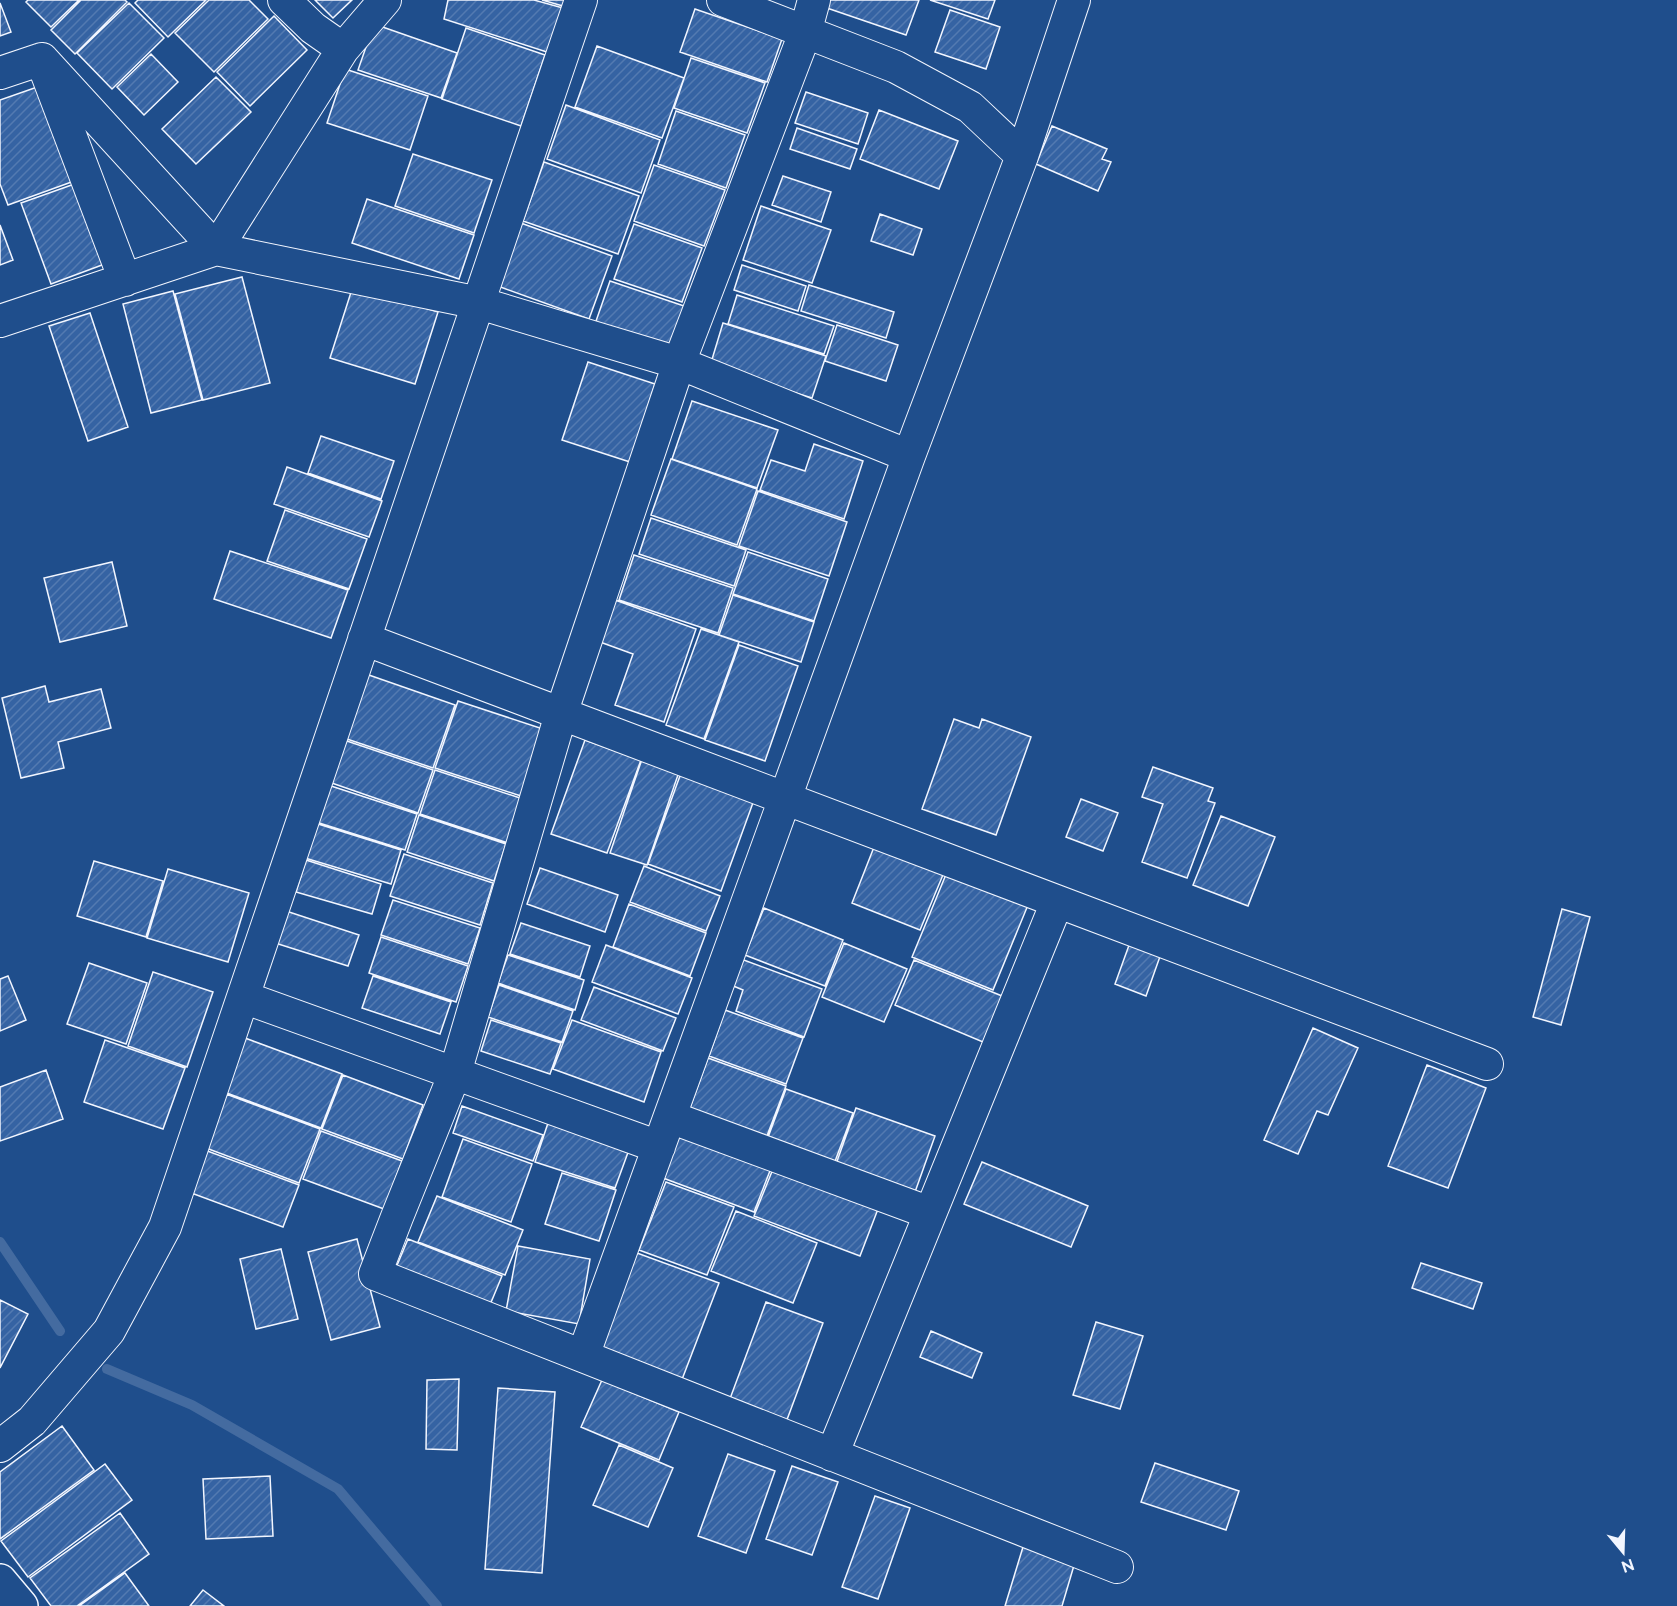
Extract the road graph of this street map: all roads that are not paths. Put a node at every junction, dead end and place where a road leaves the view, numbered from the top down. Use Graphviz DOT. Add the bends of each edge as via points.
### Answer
graph roads {
  1 [pos="284,0"];
  2 [pos="386,0"];
  3 [pos="581,0"];
  4 [pos="723,0"];
  5 [pos="814,0"];
  6 [pos="1074,0"];
  7 [pos="805,33"];
  8 [pos="343,49"];
  9 [pos="42,59"];
  10 [pos="0,73"];
  11 [pos="1022,156"];
  12 [pos="216,249"];
  13 [pos="125,280"];
  14 [pos="479,303"];
  15 [pos="0,321"];
  16 [pos="679,363"];
  17 [pos="909,456"];
  18 [pos="364,639"];
  19 [pos="561,714"];
  20 [pos="784,798"];
  21 [pos="1057,902"];
  22 [pos="243,997"];
  23 [pos="1486,1064"];
  24 [pos="455,1073"];
  25 [pos="670,1117"];
  26 [pos="659,1147"];
  27 [pos="930,1213"];
  28 [pos="583,1356"];
  29 [pos="0,1446"];
  30 [pos="832,1455"];
  31 [pos="1117,1567"];
  1 -- 8 [label="street" via="313,28"];
  2 -- 8 [label="street"];
  3 -- 14 [label="street"];
  4 -- 7 [label="street"];
  5 -- 7 [label="street"];
  6 -- 11 [label="street"];
  7 -- 11 [label="street" via="896,67 970,107"];
  7 -- 16 [label="street"];
  8 -- 12 [label="street"];
  9 -- 10 [label="street"];
  9 -- 12 [label="street"];
  9 -- 13 [label="street"];
  11 -- 17 [label="street"];
  12 -- 13 [label="street"];
  12 -- 14 [label="street"];
  13 -- 15 [label="street"];
  14 -- 16 [label="street"];
  14 -- 18 [label="street"];
  16 -- 17 [label="street"];
  16 -- 19 [label="street"];
  17 -- 20 [label="street"];
  18 -- 19 [label="street"];
  18 -- 22 [label="street"];
  19 -- 20 [label="street"];
  19 -- 24 [label="street"];
  20 -- 21 [label="street"];
  20 -- 25 [label="street"];
  21 -- 23 [label="street"];
  21 -- 27 [label="street"];
  22 -- 24 [label="street"];
  22 -- 29 [label="street" via="165,1227 109,1331 33,1420"];
  24 -- 26 [label="street"];
  24 -- 28 [label="street" via="375,1274"];
  25 -- 26 [label="street"];
  25 -- 27 [label="street"];
  26 -- 28 [label="street"];
  27 -- 30 [label="street"];
  28 -- 30 [label="street"];
  30 -- 31 [label="street"];
}
